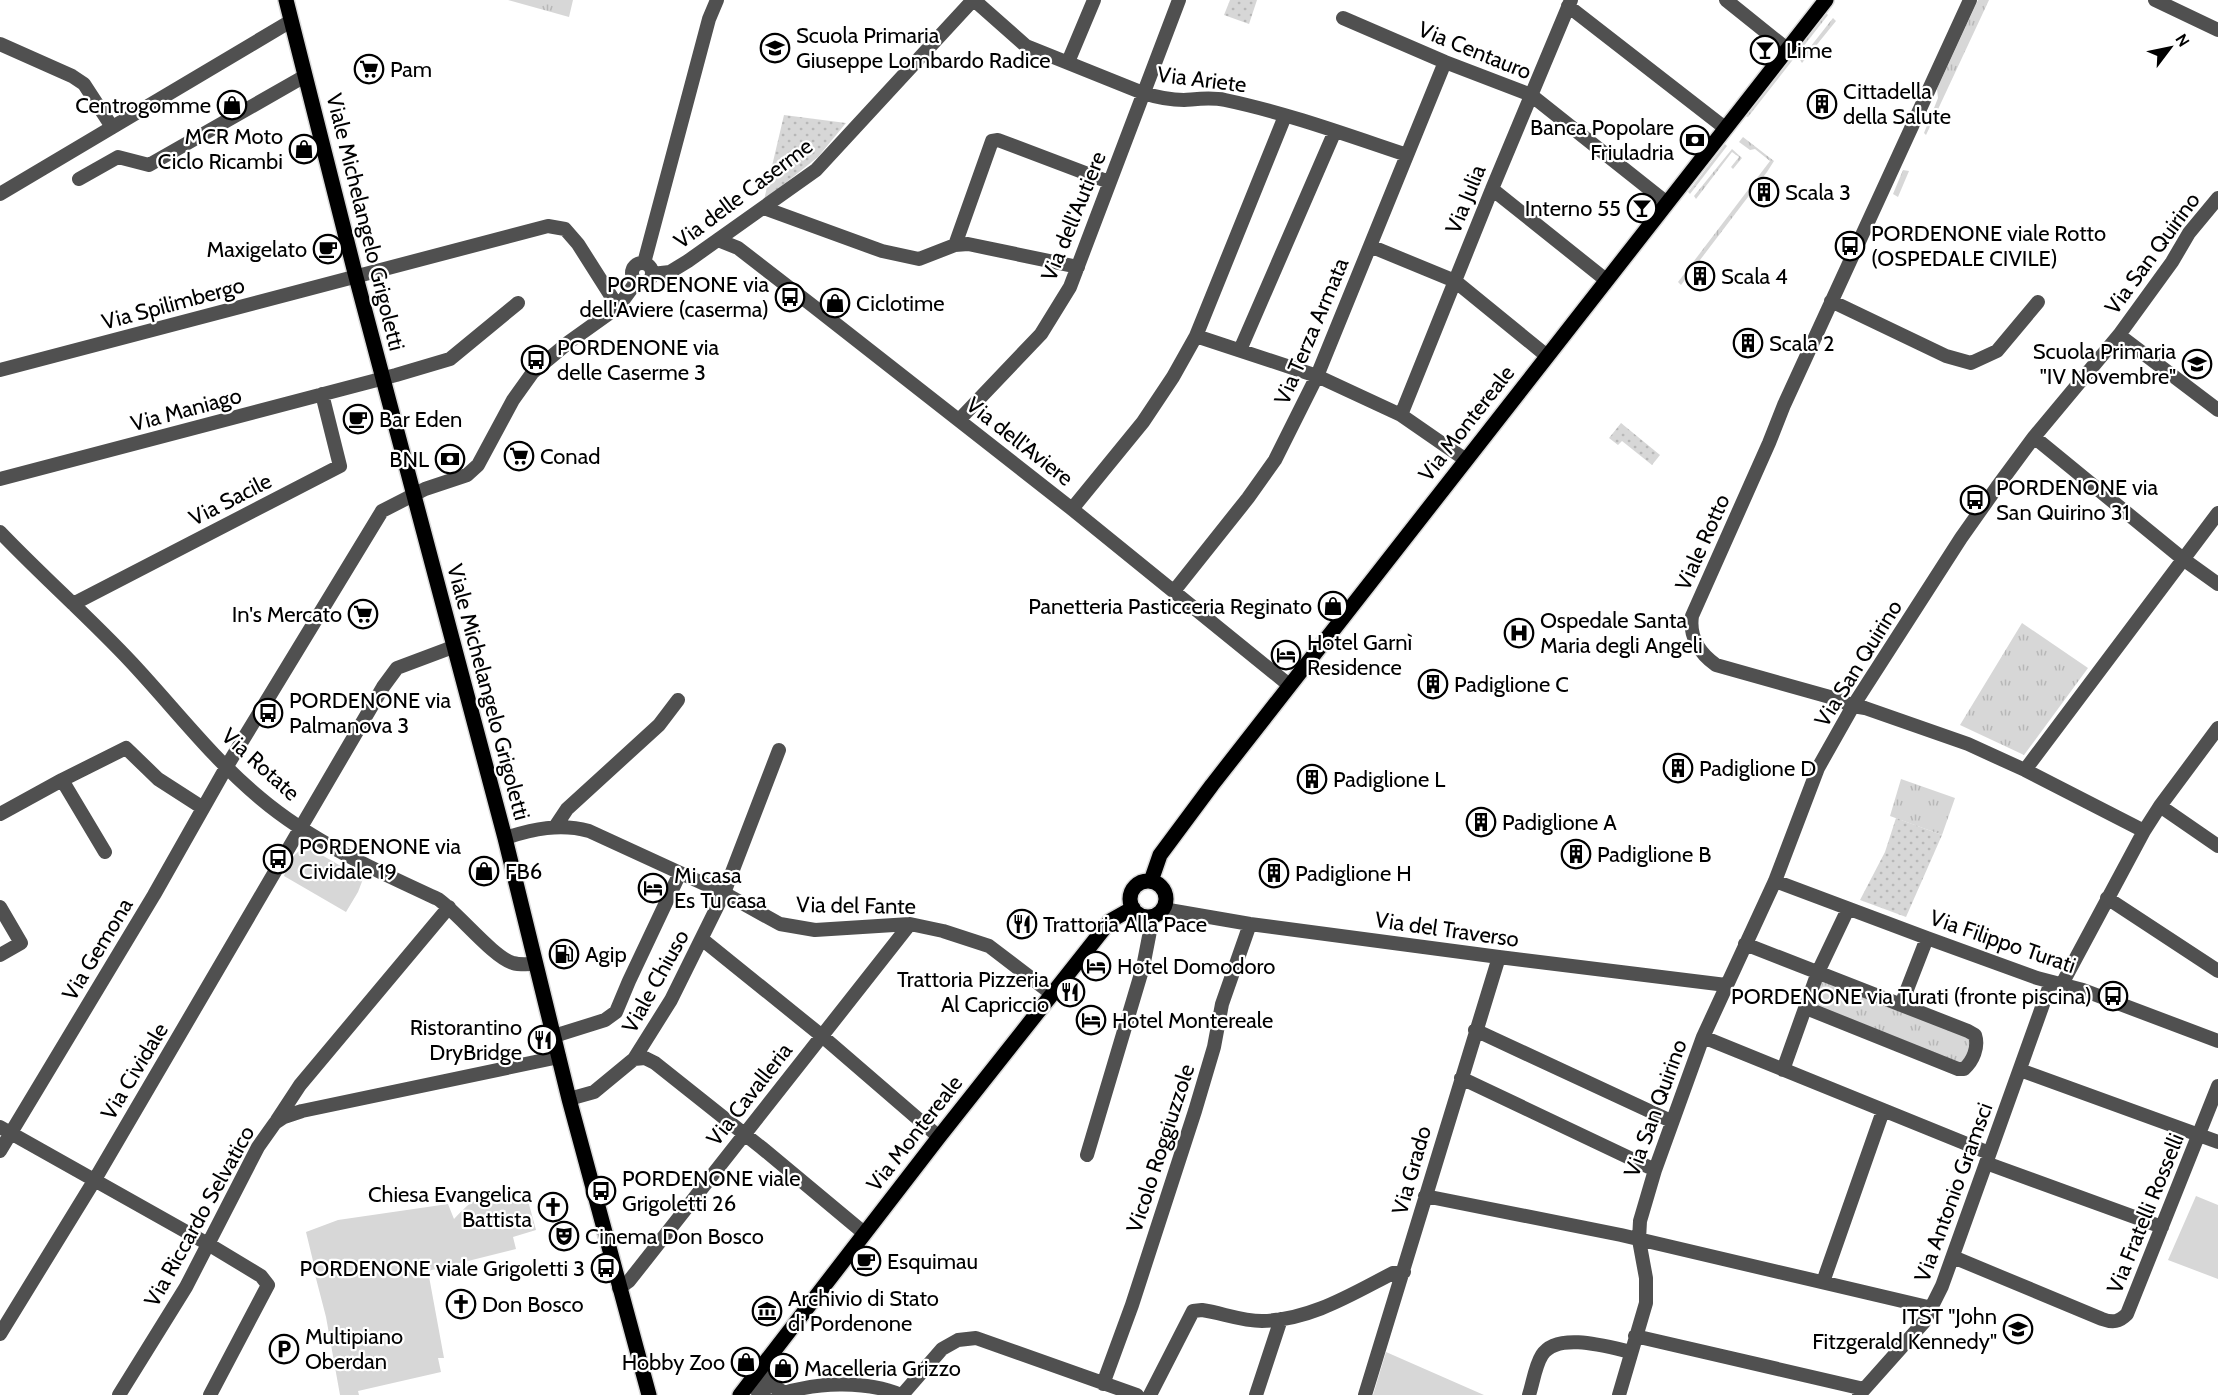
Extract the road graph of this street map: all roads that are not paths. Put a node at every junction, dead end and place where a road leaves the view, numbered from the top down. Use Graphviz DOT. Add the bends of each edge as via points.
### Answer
graph roads {
  1 [pos="286,0"];
  2 [pos="717,0"];
  3 [pos="974,0"];
  4 [pos="1094,0"];
  5 [pos="1179,0"];
  6 [pos="1726,0"];
  7 [pos="1826,0"];
  8 [pos="1970,0"];
  9 [pos="2155,0"];
  10 [pos="1569,3"];
  11 [pos="1343,18"];
  12 [pos="291,21"];
  13 [pos="2218,30"];
  14 [pos="0,44"];
  15 [pos="1787,49"];
  16 [pos="1068,62"];
  17 [pos="1445,62"];
  18 [pos="305,76"];
  19 [pos="1143,93"];
  20 [pos="1531,95"];
  21 [pos="1285,116"];
  22 [pos="112,127"];
  23 [pos="1725,128"];
  24 [pos="1335,131"];
  25 [pos="1407,155"];
  26 [pos="79,179"];
  27 [pos="1109,182"];
  28 [pos="1492,189"];
  29 [pos="0,195"];
  30 [pos="2218,198"];
  31 [pos="1667,203"];
  32 [pos="764,208"];
  33 [pos="718,240"];
  34 [pos="954,245"];
  35 [pos="1370,246"];
  36 [pos="1078,267"];
  37 [pos="648,269"];
  38 [pos="356,277"];
  39 [pos="1606,280"];
  40 [pos="1455,281"];
  41 [pos="1831,301"];
  42 [pos="2038,302"];
  43 [pos="518,303"];
  44 [pos="618,307"];
  45 [pos="2119,335"];
  46 [pos="1196,336"];
  47 [pos="1240,350"];
  48 [pos="1547,356"];
  49 [pos="0,370"];
  50 [pos="1317,376"];
  51 [pos="382,378"];
  52 [pos="322,394"];
  53 [pos="2218,410"];
  54 [pos="1401,415"];
  55 [pos="959,420"];
  56 [pos="2034,437"];
  57 [pos="1466,460"];
  58 [pos="0,479"];
  59 [pos="413,494"];
  60 [pos="1071,509"];
  61 [pos="2218,513"];
  62 [pos="0,532"];
  63 [pos="2183,559"];
  64 [pos="2218,584"];
  65 [pos="1174,591"];
  66 [pos="73,604"];
  67 [pos="453,647"];
  68 [pos="1289,685"];
  69 [pos="678,700"];
  70 [pos="1853,706"];
  71 [pos="2218,728"];
  72 [pos="779,750"];
  73 [pos="227,766"];
  74 [pos="2025,770"];
  75 [pos="62,780"];
  76 [pos="2160,806"];
  77 [pos="203,808"];
  78 [pos="0,814"];
  79 [pos="555,826"];
  80 [pos="302,828"];
  81 [pos="2144,831"];
  82 [pos="505,838"];
  83 [pos="2218,846"];
  84 [pos="105,852"];
  85 [pos="680,873"];
  86 [pos="1151,881"];
  87 [pos="1775,881"];
  88 [pos="724,893"];
  89 [pos="2107,898"];
  90 [pos="0,907"];
  91 [pos="449,907"];
  92 [pos="1133,908"];
  93 [pos="1163,909"];
  94 [pos="1848,909"];
  95 [pos="1149,917"];
  96 [pos="910,924"];
  97 [pos="1250,924"];
  98 [pos="1927,938"];
  99 [pos="703,940"];
  100 [pos="1745,944"];
  101 [pos="0,955"];
  102 [pos="1499,957"];
  103 [pos="536,964"];
  104 [pos="2218,971"];
  105 [pos="1818,972"];
  106 [pos="2056,983"];
  107 [pos="1726,985"];
  108 [pos="1052,994"];
  109 [pos="1901,1005"];
  110 [pos="1806,1008"];
  111 [pos="1475,1030"];
  112 [pos="554,1036"];
  113 [pos="822,1036"];
  114 [pos="1703,1037"];
  115 [pos="2218,1041"];
  116 [pos="559,1057"];
  117 [pos="634,1059"];
  118 [pos="1783,1070"];
  119 [pos="2020,1070"];
  120 [pos="1461,1078"];
  121 [pos="2218,1086"];
  122 [pos="569,1099"];
  123 [pos="1883,1111"];
  124 [pos="1671,1121"];
  125 [pos="275,1123"];
  126 [pos="6,1130"];
  127 [pos="744,1134"];
  128 [pos="2199,1135"];
  129 [pos="939,1137"];
  130 [pos="2218,1142"];
  131 [pos="0,1151"];
  132 [pos="1087,1155"];
  133 [pos="1988,1158"];
  134 [pos="1655,1170"];
  135 [pos="94,1181"];
  136 [pos="1425,1196"];
  137 [pos="2163,1227"];
  138 [pos="864,1233"];
  139 [pos="1639,1240"];
  140 [pos="208,1244"];
  141 [pos="1953,1257"];
  142 [pos="1404,1272"];
  143 [pos="1823,1282"];
  144 [pos="620,1288"];
  145 [pos="1932,1308"];
  146 [pos="1281,1319"];
  147 [pos="0,1334"];
  148 [pos="1635,1336"];
  149 [pos="1631,1352"];
  150 [pos="755,1376"];
  151 [pos="1104,1384"];
  152 [pos="1861,1392"];
  153 [pos="781,1394"];
  154 [pos="119,1395"];
  155 [pos="210,1395"];
  156 [pos="650,1395"];
  157 [pos="740,1395"];
  158 [pos="764,1395"];
  159 [pos="902,1395"];
  160 [pos="1137,1395"];
  161 [pos="1150,1395"];
  162 [pos="1256,1395"];
  163 [pos="1365,1395"];
  164 [pos="1529,1395"];
  165 [pos="1619,1395"];
  1 -- 12 [label="main road, Viale Michelangelo Grigoletti"];
  2 -- 37 [label="street"];
  3 -- 16 [label="street, Via Ariete" via="1026,45"];
  3 -- 32 [label="street, Via delle Caserme" via="816,170"];
  4 -- 16 [label="street"];
  5 -- 19 [label="street, Via dell'Autiere"];
  6 -- 15 [label="street"];
  7 -- 15 [label="main road, Via Montereale"];
  8 -- 41 [label="street, Viale Rotto"];
  9 -- 13 [label="street"];
  10 -- 20 [label="street, Via Julia"];
  10 -- 23 [label="street"];
  11 -- 17 [label="street, Via Centauro"];
  12 -- 18 [label="main road, Viale Michelangelo Grigoletti"];
  12 -- 22 [label="street"];
  14 -- 22 [label="street" via="84,84"];
  15 -- 23 [label="main road, Via Montereale"];
  16 -- 19 [label="street, Via Ariete"];
  17 -- 20 [label="street, Via Centauro"];
  17 -- 25 [label="street, Via Terza Armata"];
  18 -- 26 [label="street" via="148,165 118,157"];
  18 -- 38 [label="main road, Viale Michelangelo Grigoletti"];
  19 -- 21 [label="street, Via Ariete" via="1181,100 1214,98"];
  19 -- 27 [label="street, Via dell'Autiere"];
  20 -- 28 [label="street, Via Julia"];
  20 -- 31 [label="street, Via Centauro"];
  21 -- 24 [label="street, Via Ariete"];
  21 -- 46 [label="street"];
  22 -- 29 [label="street"];
  23 -- 31 [label="main road, Via Montereale"];
  24 -- 25 [label="street, Via Ariete"];
  24 -- 47 [label="street"];
  25 -- 35 [label="street, Via Terza Armata"];
  27 -- 34 [label="street" via="992,141"];
  27 -- 36 [label="street, Via dell'Autiere"];
  28 -- 39 [label="street"];
  28 -- 40 [label="street, Via Julia"];
  30 -- 45 [label="street, Via San Quirino" via="2189,233"];
  31 -- 39 [label="main road, Via Montereale"];
  32 -- 33 [label="street, Via delle Caserme"];
  32 -- 34 [label="street" via="882,251 919,259"];
  33 -- 37 [label="street, Via delle Caserme" via="670,272"];
  33 -- 55 [label="street, Via dell'Aviere" via="738,248"];
  34 -- 36 [label="street" via="968,244"];
  35 -- 40 [label="street"];
  35 -- 50 [label="street, Via Terza Armata"];
  36 -- 55 [label="street, Via dell'Autiere" via="1041,334"];
  37 -- 44 [label="street" via="638,264 633,271 637,281"];
  38 -- 44 [label="street, Via Spilimbergo" via="548,226 566,229"];
  38 -- 49 [label="street, Via Spilimbergo"];
  38 -- 51 [label="main road, Viale Michelangelo Grigoletti"];
  39 -- 48 [label="main road, Via Montereale"];
  40 -- 48 [label="street"];
  40 -- 54 [label="street, Via Julia"];
  41 -- 42 [label="street" via="1946,356 1971,363 1997,351"];
  41 -- 70 [label="street, Viale Rotto" via="1691,623 1701,652 1716,665"];
  43 -- 51 [label="street, Via Maniago" via="450,359"];
  44 -- 59 [label="street" via="533,372 473,470 455,481"];
  45 -- 53 [label="street"];
  45 -- 56 [label="street, Via San Quirino"];
  46 -- 47 [label="street"];
  46 -- 60 [label="street" via="1143,422"];
  47 -- 50 [label="street"];
  48 -- 57 [label="main road, Via Montereale"];
  50 -- 54 [label="street"];
  50 -- 65 [label="street, Via Terza Armata" via="1275,460"];
  51 -- 52 [label="street, Via Maniago"];
  51 -- 59 [label="main road, Viale Michelangelo Grigoletti"];
  52 -- 58 [label="street, Via Maniago"];
  52 -- 66 [label="street, Via Sacile" via="340,466"];
  54 -- 57 [label="street"];
  55 -- 60 [label="street, Via dell'Aviere"];
  56 -- 63 [label="street"];
  56 -- 70 [label="street, Via San Quirino" via="1961,538"];
  57 -- 68 [label="main road, Via Montereale"];
  59 -- 67 [label="main road, Viale Michelangelo Grigoletti"];
  59 -- 73 [label="street, Via Gemona" via="382,511"];
  60 -- 65 [label="street, Via dell'Aviere"];
  61 -- 63 [label="street"];
  62 -- 66 [label="street, Via Rotate"];
  63 -- 64 [label="street"];
  63 -- 74 [label="street"];
  65 -- 68 [label="street, Via dell'Aviere"];
  66 -- 73 [label="street, Via Rotate"];
  67 -- 80 [label="street, Via Cividale" via="397,668"];
  67 -- 82 [label="main road, Viale Michelangelo Grigoletti"];
  68 -- 86 [label="main road, Via Montereale" via="1160,855"];
  69 -- 79 [label="street" via="659,725 567,809"];
  70 -- 74 [label="street, Viale Rotto" via="1968,744"];
  70 -- 87 [label="street, Via San Quirino" via="1818,768"];
  71 -- 76 [label="street, Via Antonio Gramsci"];
  72 -- 88 [label="street, Viale Chiuso"];
  73 -- 77 [label="street, Via Gemona"];
  73 -- 80 [label="street, Via Rotate" via="261,799"];
  74 -- 81 [label="street, Viale Rotto"];
  75 -- 77 [label="street" via="126,748 158,779"];
  75 -- 78 [label="street"];
  75 -- 84 [label="street"];
  76 -- 81 [label="street, Via Antonio Gramsci"];
  76 -- 83 [label="street"];
  77 -- 126 [label="street, Via Gemona" via="154,895"];
  79 -- 82 [label="street, Via del Fante"];
  79 -- 85 [label="street, Via del Fante" via="589,831"];
  80 -- 91 [label="street, Via Rotate" via="363,865"];
  80 -- 135 [label="street, Via Cividale"];
  81 -- 89 [label="street, Via Antonio Gramsci"];
  82 -- 103 [label="main road, Viale Michelangelo Grigoletti"];
  85 -- 88 [label="street, Via del Fante"];
  85 -- 112 [label="street" via="616,1012 605,1020"];
  86 -- 92 [label="main road" via="1135,886 1130,897"];
  86 -- 93 [label="main road" via="1165,892"];
  87 -- 94 [label="street, Via Filippo Turati"];
  87 -- 100 [label="street, Via San Quirino"];
  88 -- 96 [label="street, Via del Fante" via="780,924 815,930"];
  88 -- 99 [label="street, Viale Chiuso"];
  89 -- 104 [label="street"];
  89 -- 106 [label="street, Via Antonio Gramsci"];
  90 -- 101 [label="street" via="21,943"];
  91 -- 103 [label="street, Via Rotate" via="495,952 512,963"];
  91 -- 125 [label="street" via="300,1085"];
  92 -- 95 [label="main road"];
  92 -- 108 [label="main road, Via Montereale" via="1110,921"];
  93 -- 95 [label="main road"];
  93 -- 97 [label="street, Via del Traverso"];
  94 -- 98 [label="street, Via Filippo Turati"];
  94 -- 105 [label="street"];
  95 -- 132 [label="street" via="1151,926 1143,967"];
  96 -- 108 [label="street, Via del Fante" via="989,946"];
  96 -- 113 [label="street, Via Cavalleria"];
  97 -- 102 [label="street, Via del Traverso"];
  97 -- 151 [label="street, Vicolo Roggiuzzole" via="1222,1004 1195,1110"];
  98 -- 106 [label="street, Via Filippo Turati"];
  98 -- 109 [label="street"];
  99 -- 113 [label="street"];
  99 -- 117 [label="street, Viale Chiuso"];
  100 -- 105 [label="street"];
  100 -- 107 [label="street, Via San Quirino"];
  102 -- 107 [label="street, Via del Traverso"];
  102 -- 111 [label="street, Via Grado"];
  103 -- 112 [label="main road, Viale Michelangelo Grigoletti"];
  105 -- 109 [label="street"];
  105 -- 110 [label="street"];
  106 -- 115 [label="street, Via Filippo Turati"];
  106 -- 119 [label="street, Via Antonio Gramsci"];
  107 -- 114 [label="street, Via San Quirino"];
  108 -- 129 [label="main road, Via Montereale"];
  109 -- 110 [label="street" via="1975,1035 1978,1043 1969,1064 1958,1069"];
  110 -- 118 [label="street"];
  111 -- 120 [label="street, Via Grado"];
  111 -- 124 [label="street"];
  112 -- 116 [label="main road, Viale Michelangelo Grigoletti"];
  113 -- 127 [label="street, Via Cavalleria"];
  113 -- 129 [label="street"];
  114 -- 118 [label="street"];
  114 -- 124 [label="street, Via San Quirino"];
  116 -- 122 [label="main road, Viale Michelangelo Grigoletti"];
  116 -- 125 [label="street, Via Riccardo Selvatico" via="302,1111"];
  117 -- 122 [label="street, Viale Chiuso" via="594,1092"];
  117 -- 127 [label="street" via="645,1058 655,1063"];
  118 -- 123 [label="street"];
  119 -- 128 [label="street"];
  119 -- 133 [label="street, Via Antonio Gramsci"];
  120 -- 134 [label="street"];
  120 -- 136 [label="street, Via Grado"];
  121 -- 128 [label="street, Via Fratelli Rosselli"];
  122 -- 144 [label="main road, Viale Michelangelo Grigoletti"];
  123 -- 133 [label="street"];
  123 -- 143 [label="street"];
  124 -- 134 [label="street, Via San Quirino"];
  125 -- 140 [label="street, Via Riccardo Selvatico" via="258,1147"];
  126 -- 131 [label="street, Via Gemona"];
  126 -- 135 [label="street"];
  127 -- 138 [label="street"];
  127 -- 144 [label="street, Via Cavalleria"];
  128 -- 130 [label="street"];
  128 -- 137 [label="street, Via Fratelli Rosselli"];
  129 -- 138 [label="main road, Via Montereale"];
  133 -- 137 [label="street"];
  133 -- 141 [label="street, Via Antonio Gramsci"];
  134 -- 139 [label="street, Via San Quirino" via="1641,1214"];
  135 -- 140 [label="street"];
  135 -- 147 [label="street, Via Cividale"];
  136 -- 139 [label="street"];
  136 -- 142 [label="street, Via Grado"];
  137 -- 141 [label="street, Via Fratelli Rosselli" via="2127,1314 2112,1323"];
  138 -- 150 [label="main road, Via Montereale"];
  139 -- 143 [label="street"];
  139 -- 148 [label="street, Via San Quirino" via="1646,1303"];
  140 -- 154 [label="street, Via Riccardo Selvatico"];
  140 -- 155 [label="street" via="261,1276 268,1285"];
  141 -- 145 [label="street, Via Antonio Gramsci"];
  142 -- 146 [label="street" via="1393,1272 1323,1309"];
  142 -- 163 [label="street, Via Grado"];
  143 -- 145 [label="street"];
  144 -- 156 [label="main road, Viale Michelangelo Grigoletti"];
  145 -- 152 [label="street, Via Antonio Gramsci" via="1910,1339"];
  146 -- 161 [label="street" via="1261,1321 1193,1311"];
  146 -- 162 [label="street"];
  148 -- 149 [label="street, Via San Quirino"];
  148 -- 152 [label="street"];
  149 -- 164 [label="street" via="1580,1341 1547,1349 1541,1356"];
  149 -- 165 [label="street, Via San Quirino"];
  150 -- 153 [label="street"];
  150 -- 157 [label="main road, Via Montereale"];
  150 -- 158 [label="street" via="759,1393"];
  151 -- 159 [label="street" via="976,1338 958,1340 942,1350"];
  151 -- 160 [label="street"];
  153 -- 159 [label="street" via="845,1384 877,1387"];
}
